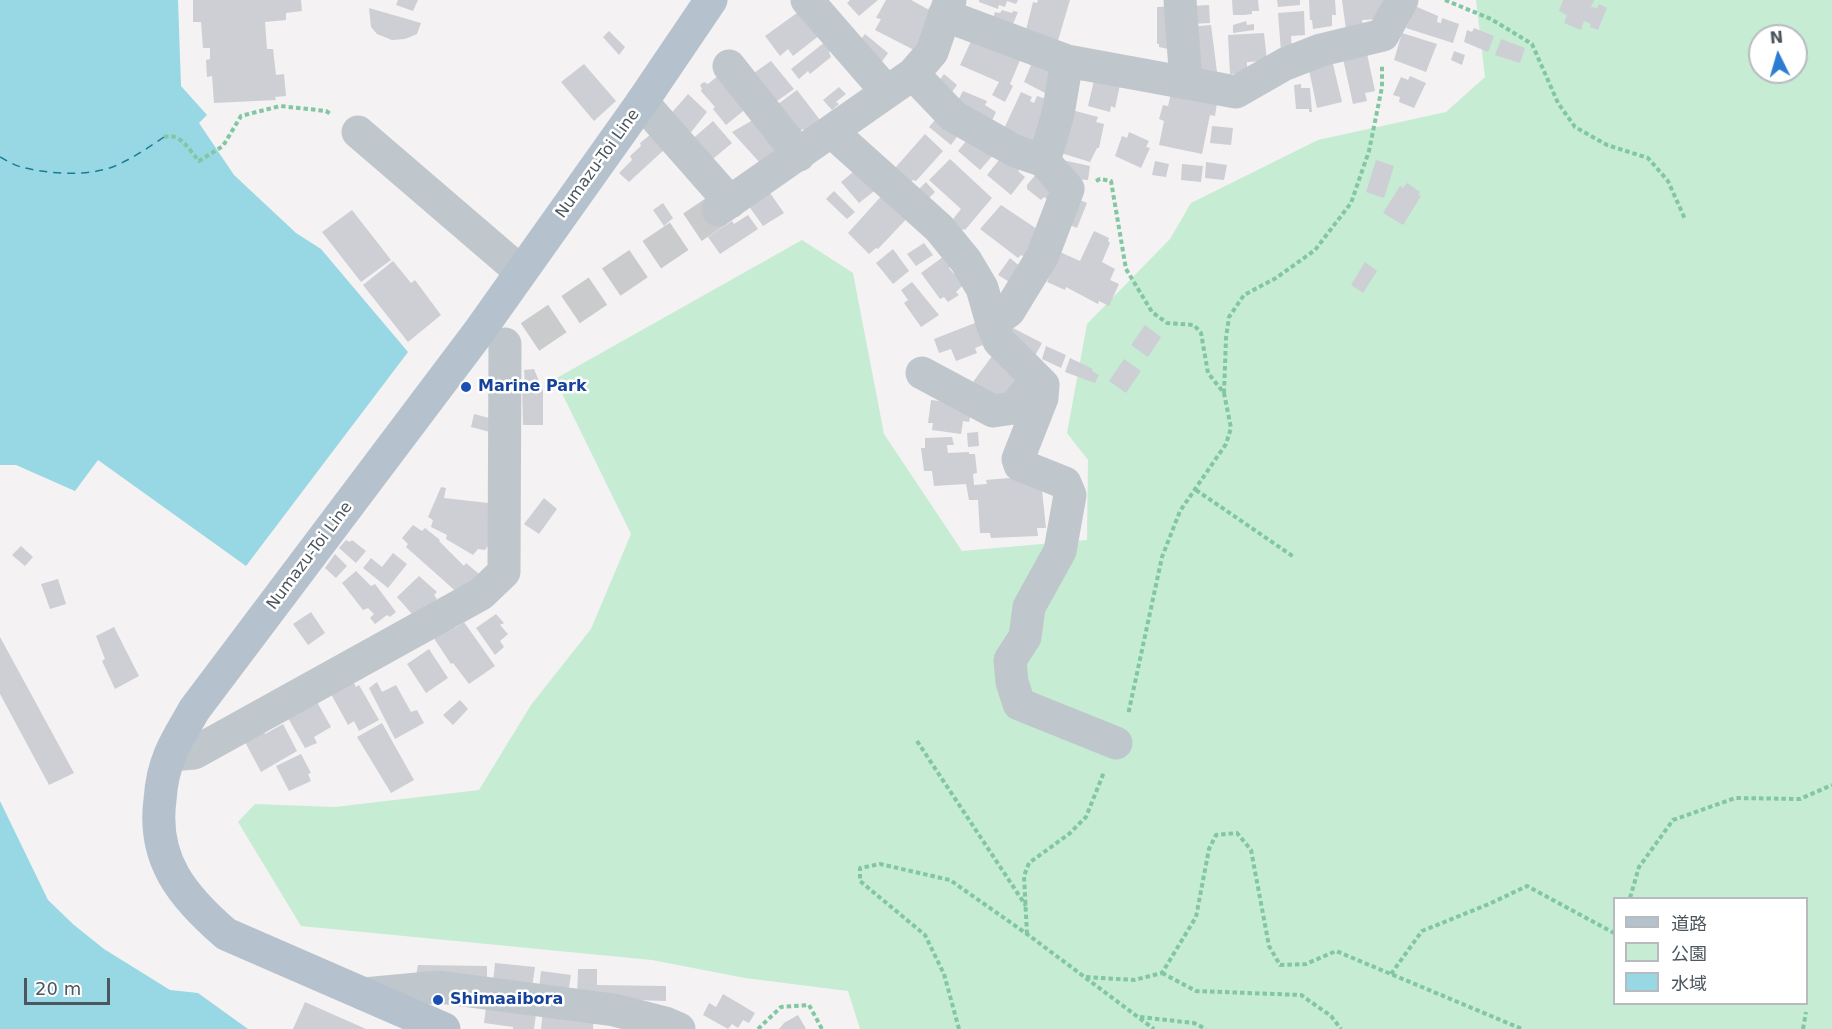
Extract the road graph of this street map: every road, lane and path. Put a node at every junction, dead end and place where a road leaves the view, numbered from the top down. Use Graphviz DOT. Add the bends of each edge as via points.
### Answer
graph roads {
  1 [pos="711,0"];
  2 [pos="807,0"];
  3 [pos="1180,0"];
  4 [pos="1402,0"];
  5 [pos="1444,0"];
  6 [pos="944,5"];
  7 [pos="1383,35"];
  8 [pos="1067,60"];
  9 [pos="729,66"];
  10 [pos="913,74"];
  11 [pos="1186,83"];
  12 [pos="887,92"];
  13 [pos="642,102"];
  14 [pos="358,132"];
  15 [pos="832,132"];
  16 [pos="164,137"];
  17 [pos="799,155"];
  18 [pos="1044,161"];
  19 [pos="1068,189"];
  20 [pos="1685,219"];
  21 [pos="521,272"];
  22 [pos="992,323"];
  23 [pos="504,338"];
  24 [pos="922,373"];
  25 [pos="1031,373"];
  26 [pos="1224,393"];
  27 [pos="1196,490"];
  28 [pos="1294,557"];
  29 [pos="917,741"];
  30 [pos="1116,743"];
  31 [pos="170,755"];
  32 [pos="1832,785"];
  33 [pos="1630,897"];
  34 [pos="1026,906"];
  35 [pos="1613,932"];
  36 [pos="1027,934"];
  37 [pos="1162,973"];
  38 [pos="1391,974"];
  39 [pos="1086,977"];
  40 [pos="364,994"];
  41 [pos="1806,1012"];
  42 [pos="1140,1017"];
  43 [pos="444,1029"];
  44 [pos="679,1029"];
  45 [pos="758,1029"];
  46 [pos="822,1029"];
  47 [pos="959,1029"];
  48 [pos="1154,1029"];
  49 [pos="1206,1029"];
  50 [pos="1341,1029"];
  51 [pos="1522,1029"];
  52 [pos="1803,1029"];
  1 -- 13 [label="main road, Numazu-Toi Line"];
  2 -- 12 [label="street"];
  3 -- 11 [label="street"];
  4 -- 7 [label="street"];
  5 -- 20 [label="path" via="1491,19 1532,44 1558,103 1575,127 1607,145 1648,158 1668,181"];
  6 -- 8 [label="street"];
  6 -- 10 [label="street" via="932,52"];
  7 -- 11 [label="street" via="1321,50 1285,64 1236,92"];
  7 -- 26 [label="path" via="1382,87 1369,151 1351,203 1315,250 1244,295 1229,317"];
  8 -- 11 [label="street"];
  8 -- 18 [label="street" via="1058,114"];
  9 -- 17 [label="street"];
  10 -- 12 [label="street"];
  10 -- 18 [label="street" via="954,116 1015,151"];
  12 -- 15 [label="street"];
  13 -- 17 [label="street" via="724,206"];
  13 -- 21 [label="main road, Numazu-Toi Line"];
  14 -- 16 [label="path" via="326,111 280,106 241,116 223,146 199,161 178,137"];
  14 -- 21 [label="street"];
  15 -- 17 [label="street"];
  15 -- 22 [label="street" via="939,228 982,288"];
  18 -- 19 [label="street"];
  19 -- 22 [label="street" via="1042,257 1009,311"];
  19 -- 26 [label="path" via="1085,187 1100,179 1111,181 1126,269 1152,312 1167,323 1194,326 1201,333 1208,373"];
  21 -- 23 [label="main road, Numazu-Toi Line"];
  22 -- 25 [label="street" via="999,341"];
  23 -- 31 [label="main road, Numazu-Toi Line" via="194,710"];
  23 -- 31 [label="street" via="504,572 481,594 194,753"];
  24 -- 25 [label="street" via="993,411 1014,408 1030,386"];
  25 -- 30 [label="street" via="1043,385 1042,398 1018,459 1020,465 1065,483 1070,495 1060,551 1029,607 1025,637 1010,660 1012,682 1019,704"];
  26 -- 27 [label="path" via="1231,428 1226,444"];
  27 -- 28 [label="path"];
  27 -- 30 [label="path" via="1180,511 1162,556 1131,708"];
  29 -- 34 [label="path"];
  30 -- 34 [label="path" via="1086,817 1029,863 1024,876"];
  31 -- 40 [label="main road, Numazu-Toi Line" via="161,785 158,816 162,854 199,911 226,934"];
  32 -- 33 [label="path" via="1800,799 1735,798 1673,820 1639,867"];
  34 -- 36 [label="path"];
  35 -- 38 [label="path" via="1527,886 1422,931"];
  36 -- 39 [label="path"];
  36 -- 47 [label="path" via="950,880 880,864 860,868 860,881 925,935 944,974"];
  37 -- 38 [label="path" via="1196,916 1209,849 1216,835 1237,833 1251,850 1269,946 1280,965 1306,964 1336,951"];
  37 -- 39 [label="path" via="1134,980"];
  37 -- 50 [label="path" via="1196,990 1301,995 1331,1016"];
  38 -- 51 [label="path"];
  39 -- 42 [label="path"];
  40 -- 43 [label="main road, Numazu-Toi Line"];
  40 -- 44 [label="street" via="439,987 614,1010"];
  41 -- 52 [label="path"];
  42 -- 48 [label="path"];
  42 -- 49 [label="path" via="1194,1023"];
  45 -- 46 [label="path" via="781,1007 809,1005"];
}
